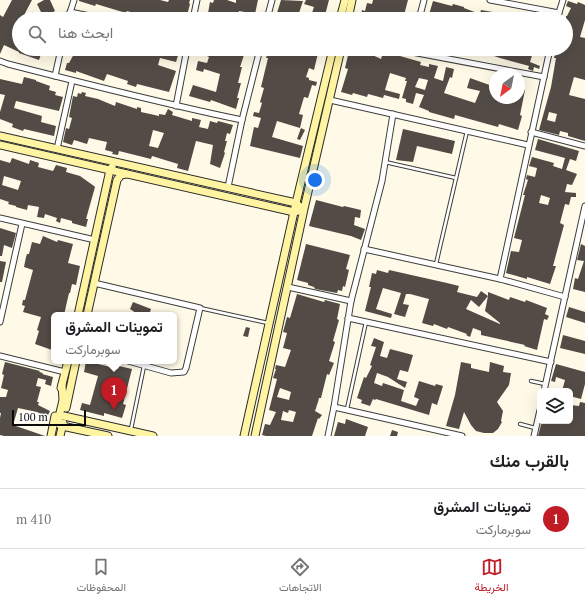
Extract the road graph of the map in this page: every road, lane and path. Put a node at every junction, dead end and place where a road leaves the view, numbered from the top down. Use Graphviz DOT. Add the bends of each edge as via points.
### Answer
graph roads {
  1 [pos="74,0"];
  2 [pos="197,0"];
  3 [pos="272,0"];
  4 [pos="345,0"];
  5 [pos="352,0"];
  6 [pos="424,0"];
  7 [pos="490,0"];
  8 [pos="563,0"];
  9 [pos="70,12"];
  10 [pos="195,12"];
  11 [pos="269,12"];
  12 [pos="342,12"];
  13 [pos="349,12"];
  14 [pos="421,12"];
  15 [pos="559,12"];
  16 [pos="59,56"];
  17 [pos="186,56"];
  18 [pos="258,56"];
  19 [pos="331,56"];
  20 [pos="339,56"];
  21 [pos="442,56"];
  22 [pos="548,56"];
  23 [pos="0,61"];
  24 [pos="55,76"];
  25 [pos="544,76"];
  26 [pos="72,81"];
  27 [pos="330,100"];
  28 [pos="176,106"];
  29 [pos="393,114"];
  30 [pos="242,120"];
  31 [pos="467,131"];
  32 [pos="531,132"];
  33 [pos="0,136"];
  34 [pos="0,145"];
  35 [pos="528,145"];
  36 [pos="585,146"];
  37 [pos="57,149"];
  38 [pos="385,162"];
  39 [pos="110,170"];
  40 [pos="153,171"];
  41 [pos="126,174"];
  42 [pos="456,178"];
  43 [pos="228,187"];
  44 [pos="296,203"];
  45 [pos="585,206"];
  46 [pos="304,209"];
  47 [pos="294,212"];
  48 [pos="0,218"];
  49 [pos="22,224"];
  50 [pos="582,231"];
  51 [pos="95,240"];
  52 [pos="364,249"];
  53 [pos="436,265"];
  54 [pos="500,279"];
  55 [pos="94,283"];
  56 [pos="288,287"];
  57 [pos="565,297"];
  58 [pos="351,301"];
  59 [pos="200,308"];
  60 [pos="79,312"];
  61 [pos="88,312"];
  62 [pos="348,318"];
  63 [pos="0,322"];
  64 [pos="366,322"];
  65 [pos="270,323"];
  66 [pos="0,356"];
  67 [pos="550,362"];
  68 [pos="67,364"];
  69 [pos="75,364"];
  70 [pos="140,364"];
  71 [pos="144,365"];
  72 [pos="65,372"];
  73 [pos="531,381"];
  74 [pos="546,384"];
  75 [pos="62,385"];
  76 [pos="545,388"];
  77 [pos="334,407"];
  78 [pos="347,410"];
  79 [pos="64,416"];
  80 [pos="520,424"];
  81 [pos="537,424"];
  82 [pos="62,426"];
  83 [pos="536,428"];
  84 [pos="130,431"];
  85 [pos="50,436"];
  86 [pos="60,436"];
  87 [pos="108,436"];
  88 [pos="153,436"];
  89 [pos="244,436"];
  90 [pos="255,436"];
  91 [pos="328,436"];
  92 [pos="462,436"];
  93 [pos="534,436"];
  1 -- 9 [label="street"];
  2 -- 10 [label="street"];
  3 -- 11 [label="street"];
  4 -- 12 [label="street"];
  5 -- 13 [label="street"];
  6 -- 14 [label="street"];
  7 -- 15 [label="street"];
  8 -- 15 [label="street"];
  16 -- 24 [label="street"];
  17 -- 28 [label="street"];
  18 -- 30 [label="street"];
  19 -- 44 [label="street"];
  20 -- 27 [label="street"];
  21 -- 25 [label="street"];
  22 -- 25 [label="street"];
  23 -- 24 [label="street"];
  24 -- 26 [label="street"];
  25 -- 32 [label="street"];
  26 -- 28 [label="street"];
  26 -- 37 [label="street"];
  27 -- 29 [label="street"];
  27 -- 46 [label="street"];
  28 -- 30 [label="street"];
  29 -- 31 [label="street"];
  29 -- 38 [label="street"];
  30 -- 43 [label="street"];
  31 -- 35 [label="street"];
  31 -- 42 [label="lane"];
  32 -- 35 [label="street"];
  32 -- 36 [label="street"];
  33 -- 37 [label="street"];
  34 -- 39 [label="street"];
  35 -- 54 [label="street"];
  37 -- 40 [label="street"];
  38 -- 42 [label="lane"];
  38 -- 52 [label="street"];
  39 -- 40 [label="street" via="116,166"];
  39 -- 41 [label="street"];
  39 -- 51 [label="street"];
  40 -- 43 [label="street"];
  41 -- 47 [label="street"];
  41 -- 55 [label="street" via="117,180"];
  42 -- 53 [label="lane"];
  43 -- 44 [label="street"];
  44 -- 46 [label="street"];
  44 -- 47 [label="street"];
  45 -- 50 [label="street"];
  46 -- 47 [label="street"];
  46 -- 56 [label="street"];
  47 -- 65 [label="street"];
  48 -- 49 [label="street"];
  49 -- 51 [label="street"];
  49 -- 63 [label="street"];
  50 -- 57 [label="street"];
  51 -- 60 [label="street"];
  52 -- 53 [label="street"];
  52 -- 58 [label="street"];
  53 -- 54 [label="street"];
  54 -- 57 [label="street"];
  55 -- 59 [label="street"];
  55 -- 61 [label="street"];
  56 -- 58 [label="street"];
  56 -- 90 [label="street"];
  57 -- 67 [label="street"];
  58 -- 62 [label="street"];
  59 -- 65 [label="lane"];
  59 -- 71 [label="street" via="184,372 171,373"];
  62 -- 64 [label="street"];
  62 -- 77 [label="street"];
  64 -- 67 [label="street"];
  64 -- 78 [label="lane"];
  65 -- 89 [label="street"];
  66 -- 72 [label="street"];
  67 -- 74 [label="street"];
  68 -- 72 [label="street"];
  69 -- 79 [label="street"];
  70 -- 71 [label="street"];
  71 -- 84 [label="lane"];
  72 -- 75 [label="street"];
  73 -- 74 [label="lane"];
  74 -- 76 [label="street"];
  75 -- 82 [label="street" via="63,400 58,421"];
  75 -- 85 [label="street"];
  77 -- 78 [label="street"];
  77 -- 91 [label="street"];
  78 -- 92 [label="street"];
  79 -- 82 [label="street"];
  79 -- 84 [label="street"];
  80 -- 83 [label="lane"];
  81 -- 83 [label="street"];
  82 -- 86 [label="street"];
  82 -- 87 [label="street"];
  83 -- 93 [label="street"];
  84 -- 88 [label="street"];
}
